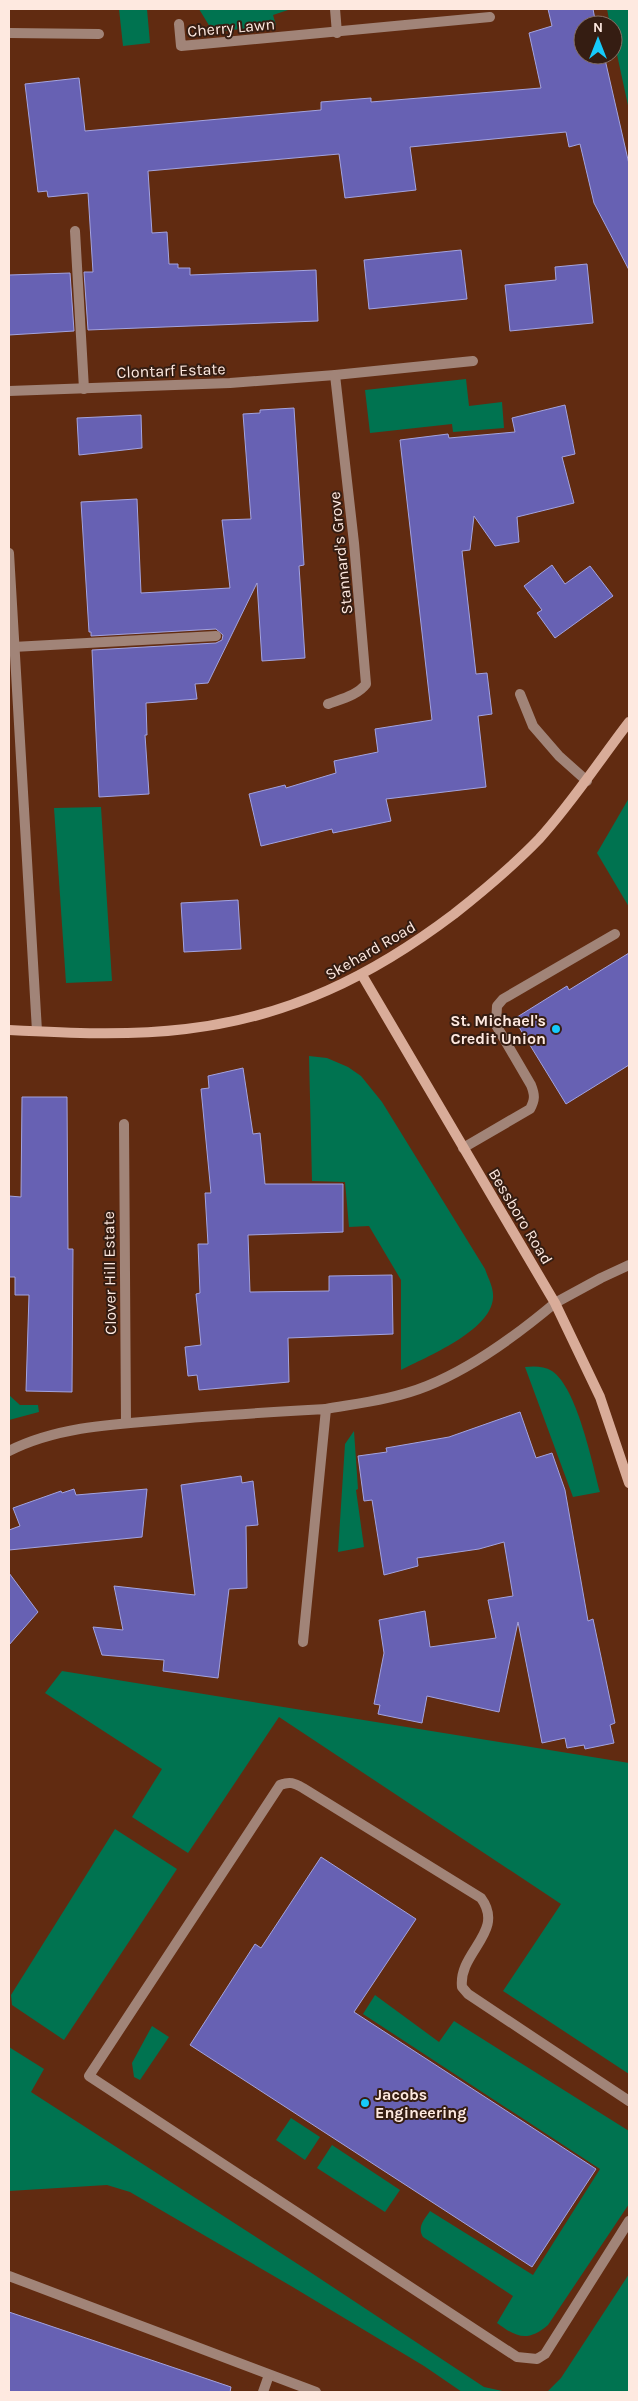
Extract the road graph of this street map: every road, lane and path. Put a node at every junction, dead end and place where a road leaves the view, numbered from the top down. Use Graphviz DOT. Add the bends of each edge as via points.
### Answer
graph roads {
  1 [pos="335,9"];
  2 [pos="490,17"];
  3 [pos="179,24"];
  4 [pos="9,33"];
  5 [pos="336,33"];
  6 [pos="98,34"];
  7 [pos="75,231"];
  8 [pos="473,361"];
  9 [pos="335,376"];
  10 [pos="84,389"];
  11 [pos="9,391"];
  12 [pos="9,553"];
  13 [pos="216,636"];
  14 [pos="13,647"];
  15 [pos="13,691"];
  16 [pos="520,694"];
  17 [pos="328,704"];
  18 [pos="629,722"];
  19 [pos="587,781"];
  20 [pos="615,934"];
  21 [pos="362,975"];
  22 [pos="9,1030"];
  23 [pos="36,1032"];
  24 [pos="124,1124"];
  25 [pos="463,1148"];
  26 [pos="629,1266"];
  27 [pos="555,1303"];
  28 [pos="326,1409"];
  29 [pos="126,1422"];
  30 [pos="9,1451"];
  31 [pos="629,1483"];
  32 [pos="303,1642"];
  33 [pos="629,2101"];
  34 [pos="629,2221"];
  35 [pos="9,2276"];
  36 [pos="269,2376"];
  37 [pos="263,2392"];
  38 [pos="316,2392"];
  1 -- 5 [label="street"];
  2 -- 5 [label="street, Cherry Lawn"];
  3 -- 5 [label="street, Cherry Lawn" via="181,46"];
  4 -- 6 [label="street"];
  7 -- 10 [label="street"];
  8 -- 9 [label="street, Clontarf Estate"];
  9 -- 10 [label="street, Clontarf Estate"];
  9 -- 17 [label="street, Stannard's Grove" via="366,684 354,694"];
  10 -- 11 [label="street, Clontarf Estate"];
  12 -- 14 [label="street"];
  13 -- 14 [label="street"];
  14 -- 15 [label="street"];
  15 -- 23 [label="street"];
  16 -- 19 [label="street" via="533,726"];
  18 -- 19 [label="main road, Skehard Road"];
  19 -- 21 [label="main road, Skehard Road" via="538,839 471,900 399,953"];
  20 -- 25 [label="street" via="503,999 497,1006 496,1025 531,1085 534,1102 530,1109"];
  21 -- 23 [label="main road, Skehard Road" via="289,1007 212,1025 126,1032"];
  21 -- 25 [label="main road, Bessboro Road"];
  22 -- 23 [label="main road, Skehard Road"];
  24 -- 29 [label="street, Clover Hill Estate"];
  25 -- 27 [label="main road, Bessboro Road"];
  26 -- 27 [label="street"];
  27 -- 28 [label="street" via="497,1347 430,1385 377,1400"];
  27 -- 31 [label="main road, Bessboro Road" via="600,1397"];
  28 -- 29 [label="street"];
  28 -- 32 [label="street"];
  29 -- 30 [label="street" via="33,1440"];
  33 -- 34 [label="street" via="462,1987 462,1970 489,1924 487,1907 481,1898 303,1788 287,1782 280,1785 89,2076 517,2357 537,2359 545,2354"];
  35 -- 36 [label="street"];
  36 -- 37 [label="street"];
  36 -- 38 [label="street"];
}
